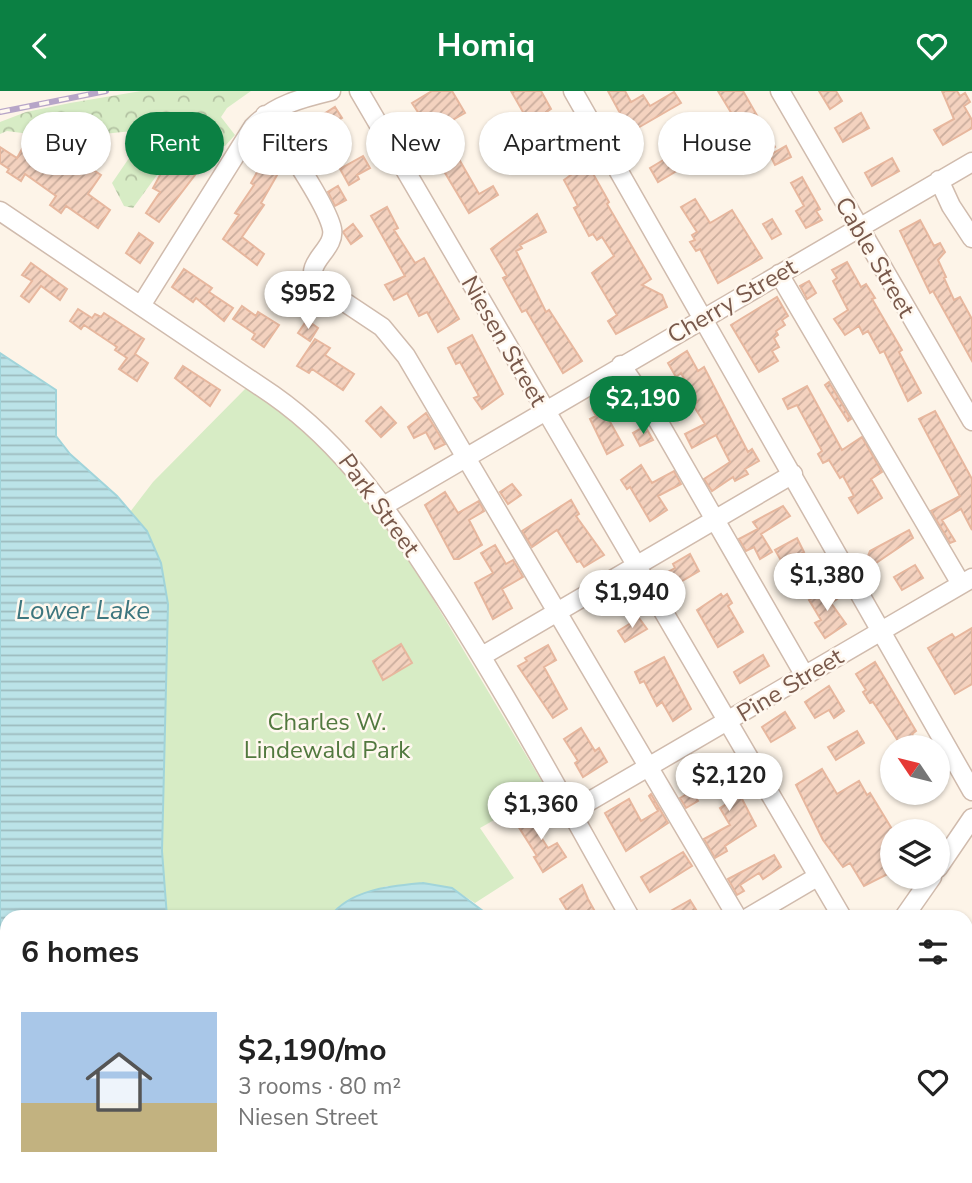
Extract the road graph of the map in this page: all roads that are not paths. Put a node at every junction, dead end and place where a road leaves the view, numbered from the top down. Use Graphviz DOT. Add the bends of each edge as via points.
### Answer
graph roads {
  1 [pos="331,91"];
  2 [pos="359,91"];
  3 [pos="573,91"];
  4 [pos="780,91"];
  5 [pos="272,112"];
  6 [pos="238,149"];
  7 [pos="972,162"];
  8 [pos="302,175"];
  9 [pos="939,180"];
  10 [pos="0,211"];
  11 [pos="859,228"];
  12 [pos="972,238"];
  13 [pos="779,274"];
  14 [pos="142,304"];
  15 [pos="703,318"];
  16 [pos="621,365"];
  17 [pos="544,410"];
  18 [pos="972,421"];
  19 [pos="466,457"];
  20 [pos="793,474"];
  21 [pos="385,505"];
  22 [pos="714,521"];
  23 [pos="639,566"];
  24 [pos="967,581"];
  25 [pos="559,611"];
  26 [pos="883,630"];
  27 [pos="482,656"];
  28 [pos="805,676"];
  29 [pos="729,722"];
  30 [pos="649,768"];
  31 [pos="972,790"];
  32 [pos="571,812"];
  33 [pos="972,818"];
  34 [pos="950,850"];
  35 [pos="817,877"];
  36 [pos="924,889"];
  37 [pos="626,910"];
  38 [pos="733,910"];
  39 [pos="761,910"];
  40 [pos="838,910"];
  41 [pos="909,910"];
  1 -- 5 [label="street"];
  2 -- 17 [label="street, Niesen Street"];
  3 -- 15 [label="street"];
  4 -- 11 [label="street, Cable Street"];
  6 -- 14 [label="street"];
  7 -- 9 [label="street, Cherry Street"];
  8 -- 19 [label="street" via="333,231 312,271 313,278 394,339"];
  9 -- 11 [label="street, Cherry Street"];
  9 -- 12 [label="street"];
  10 -- 14 [label="street, Park Street"];
  11 -- 13 [label="street, Cherry Street"];
  11 -- 18 [label="street, Cable Street"];
  13 -- 15 [label="street, Cherry Street"];
  13 -- 24 [label="street"];
  14 -- 21 [label="street, Park Street" via="302,415 338,448"];
  15 -- 16 [label="street, Cherry Street"];
  15 -- 20 [label="street"];
  16 -- 17 [label="street, Cherry Street"];
  16 -- 22 [label="street"];
  17 -- 19 [label="street, Cherry Street"];
  17 -- 23 [label="street, Niesen Street"];
  19 -- 21 [label="street, Cherry Street"];
  19 -- 25 [label="street"];
  20 -- 22 [label="street"];
  20 -- 26 [label="street"];
  21 -- 27 [label="street, Park Street"];
  22 -- 23 [label="street"];
  22 -- 28 [label="street"];
  23 -- 25 [label="street"];
  23 -- 29 [label="street, Niesen Street"];
  24 -- 26 [label="street, Pine Street"];
  25 -- 27 [label="street"];
  25 -- 30 [label="street"];
  26 -- 28 [label="street, Pine Street"];
  26 -- 31 [label="street"];
  27 -- 32 [label="street, Park Street"];
  28 -- 29 [label="street, Pine Street"];
  29 -- 30 [label="street, Pine Street"];
  29 -- 35 [label="street, Niesen Street"];
  30 -- 32 [label="street, Pine Street"];
  30 -- 38 [label="street"];
  32 -- 37 [label="street, Park Street"];
  33 -- 34 [label="street"];
  35 -- 39 [label="street"];
  35 -- 40 [label="street, Niesen Street"];
  36 -- 41 [label="street"];
}
